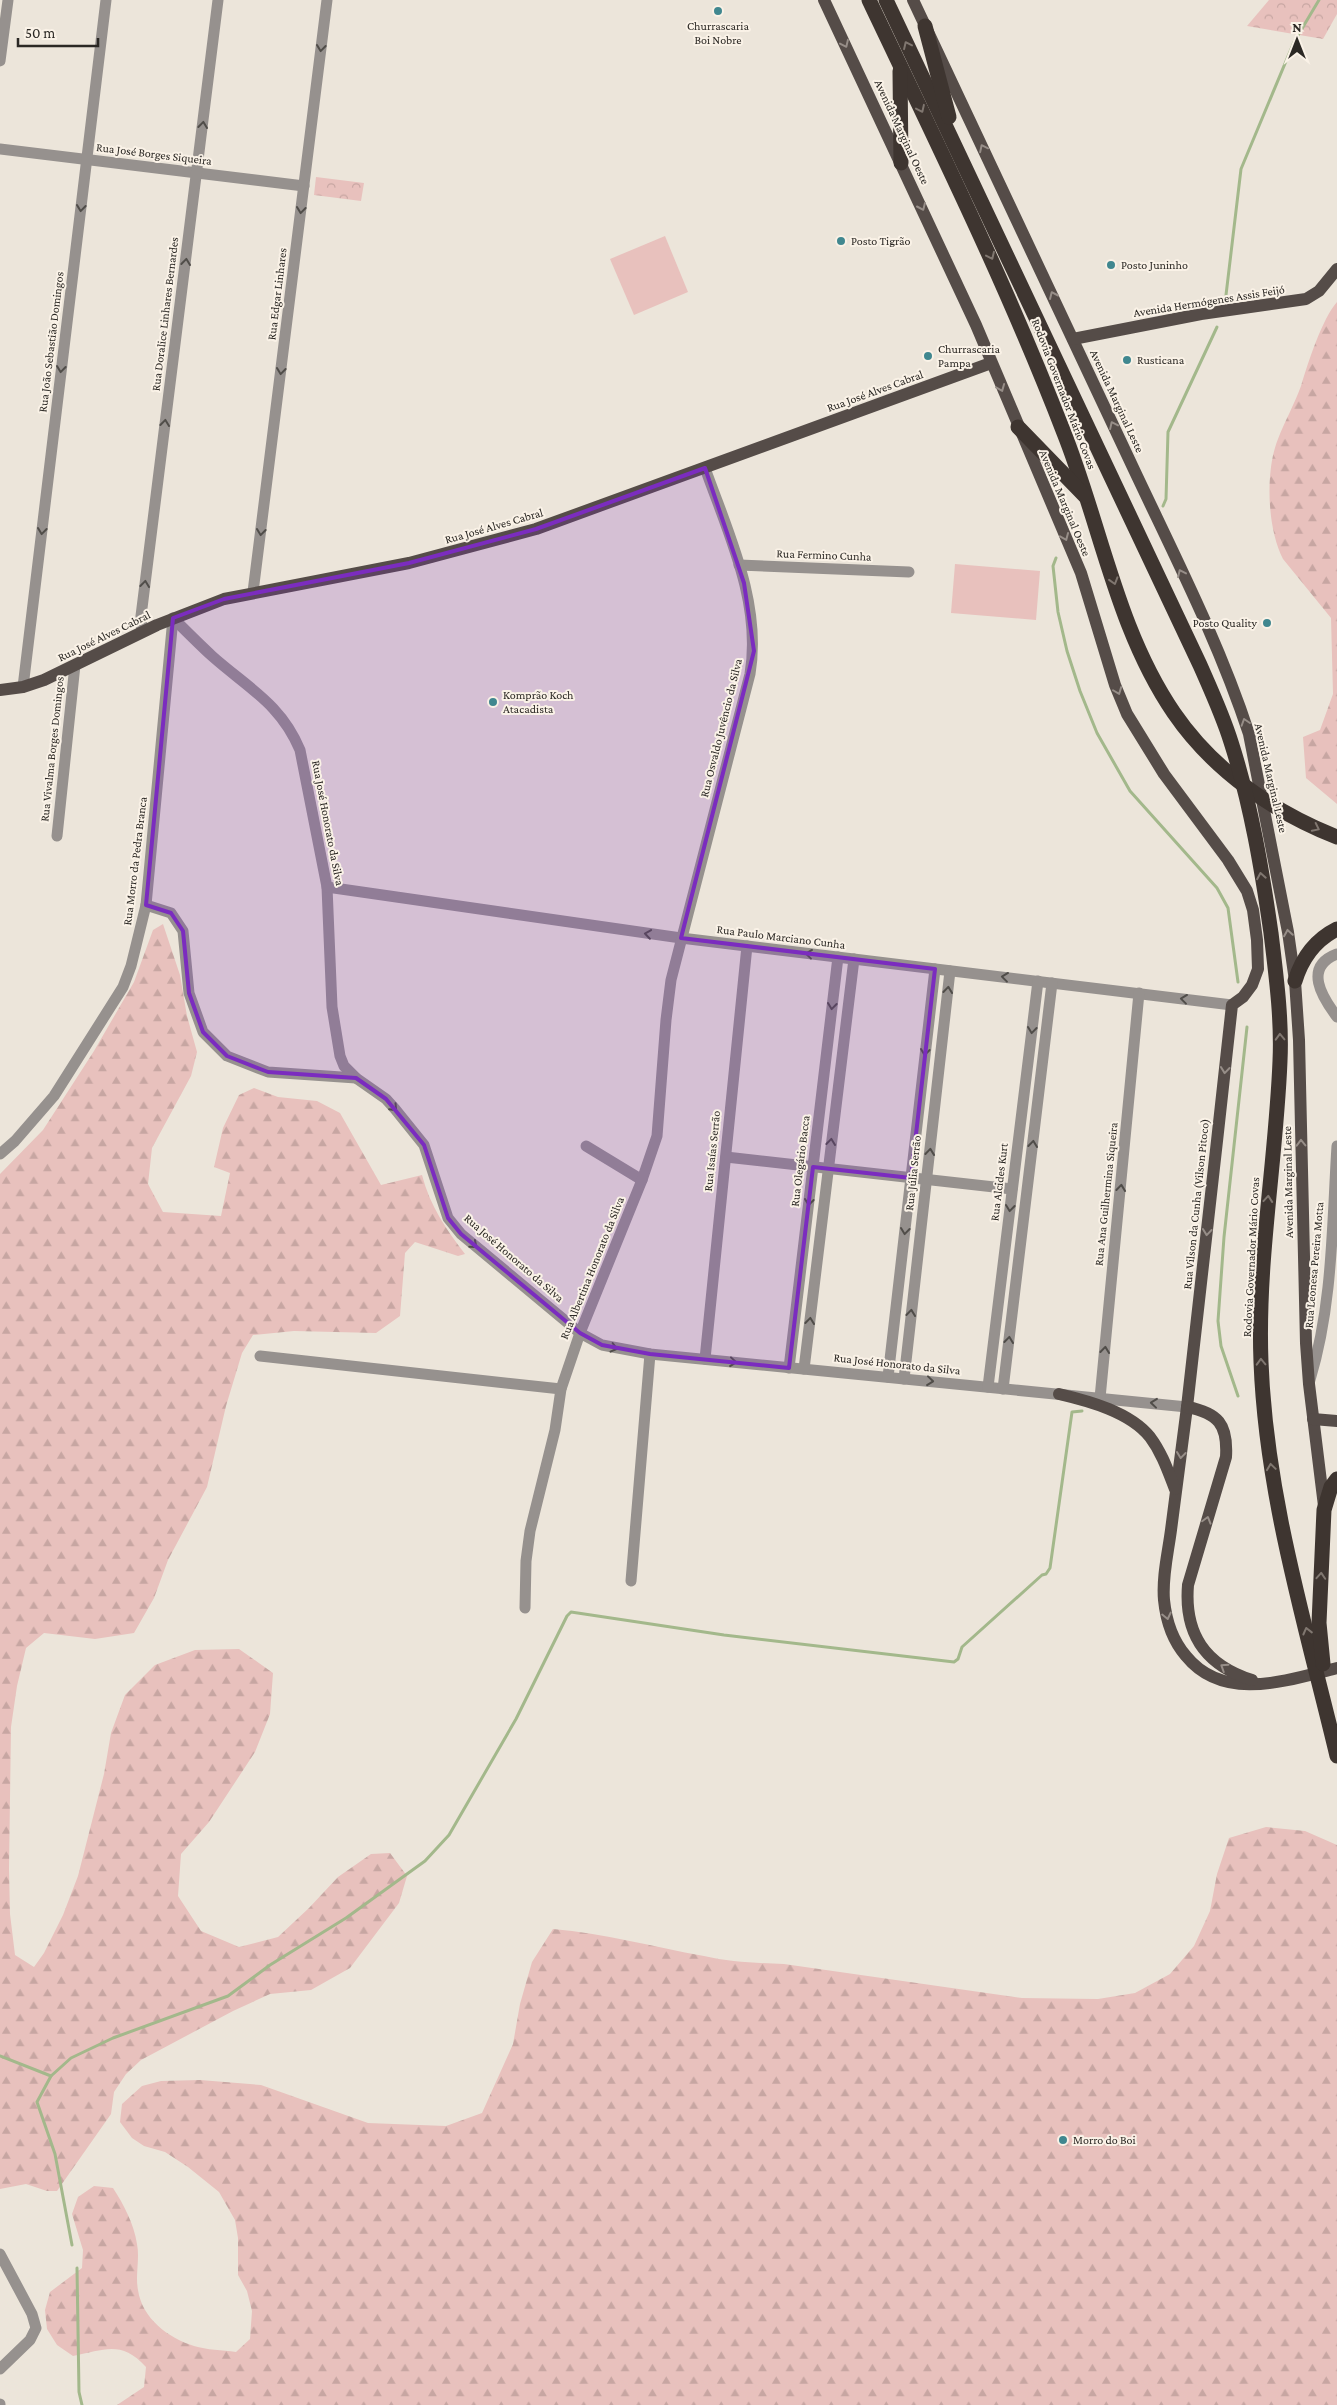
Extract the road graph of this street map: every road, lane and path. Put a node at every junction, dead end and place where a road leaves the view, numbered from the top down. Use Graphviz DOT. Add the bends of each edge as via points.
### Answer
graph roads {
  1 [pos="8,0"];
  2 [pos="106,0"];
  3 [pos="218,0"];
  4 [pos="327,0"];
  5 [pos="824,0"];
  6 [pos="869,0"];
  7 [pos="886,0"];
  8 [pos="913,0"];
  9 [pos="925,26"];
  10 [pos="0,61"];
  11 [pos="900,65"];
  12 [pos="0,149"];
  13 [pos="958,152"];
  14 [pos="87,160"];
  15 [pos="901,163"];
  16 [pos="197,173"];
  17 [pos="304,186"];
  18 [pos="1337,269"];
  19 [pos="1073,339"];
  20 [pos="991,363"];
  21 [pos="1018,427"];
  22 [pos="705,468"];
  23 [pos="1089,501"];
  24 [pos="739,565"];
  25 [pos="909,572"];
  26 [pos="254,592"];
  27 [pos="173,618"];
  28 [pos="142,632"];
  29 [pos="75,665"];
  30 [pos="23,687"];
  31 [pos="0,690"];
  32 [pos="56,836"];
  33 [pos="1337,837"];
  34 [pos="327,887"];
  35 [pos="146,906"];
  36 [pos="1337,929"];
  37 [pos="681,938"];
  38 [pos="747,946"];
  39 [pos="1337,954"];
  40 [pos="838,957"];
  41 [pos="854,959"];
  42 [pos="935,969"];
  43 [pos="950,971"];
  44 [pos="1038,981"];
  45 [pos="1295,981"];
  46 [pos="1052,983"];
  47 [pos="1140,993"];
  48 [pos="1232,1005"];
  49 [pos="1337,1017"];
  50 [pos="356,1078"];
  51 [pos="586,1146"];
  52 [pos="1337,1146"];
  53 [pos="0,1154"];
  54 [pos="726,1157"];
  55 [pos="813,1167"];
  56 [pos="828,1168"];
  57 [pos="911,1178"];
  58 [pos="642,1180"];
  59 [pos="926,1180"];
  60 [pos="1028,1182"];
  61 [pos="1013,1185"];
  62 [pos="1334,1237"];
  63 [pos="900,1270"];
  64 [pos="916,1271"];
  65 [pos="580,1333"];
  66 [pos="650,1354"];
  67 [pos="260,1356"];
  68 [pos="705,1359"];
  69 [pos="790,1368"];
  70 [pos="804,1369"];
  71 [pos="888,1377"];
  72 [pos="904,1379"];
  73 [pos="1309,1384"];
  74 [pos="988,1387"];
  75 [pos="1004,1388"];
  76 [pos="561,1389"];
  77 [pos="1060,1394"];
  78 [pos="1101,1402"];
  79 [pos="1187,1406"];
  80 [pos="1314,1419"];
  81 [pos="1337,1421"];
  82 [pos="1337,1479"];
  83 [pos="1176,1492"];
  84 [pos="1324,1510"];
  85 [pos="631,1581"];
  86 [pos="525,1608"];
  87 [pos="1337,1668"];
  88 [pos="1272,1683"];
  89 [pos="1331,1730"];
  90 [pos="1337,1756"];
  91 [pos="0,2254"];
  92 [pos="0,2369"];
  1 -- 10 [label="street"];
  2 -- 14 [label="street, Rua João Sebastião Domingos"];
  16 -- 3 [label="street, Rua Doralice Linhares Bernardes, one-way"];
  4 -- 17 [label="street, Rua Edgar Linhares, one-way"];
  5 -- 15 [label="main road, Avenida Marginal Oeste, one-way"];
  6 -- 11 [label="highway, Rodovia Governador Mário Covas"];
  13 -- 7 [label="highway, Rodovia Governador Mário Covas, one-way"];
  8 -- 9 [label="main road, Avenida Marginal Leste"];
  9 -- 13 [label="highway"];
  19 -- 9 [label="main road, Avenida Marginal Leste, one-way"];
  11 -- 15 [label="highway"];
  11 -- 23 [label="highway, Rodovia Governador Mário Covas, one-way" via="1016,313"];
  12 -- 14 [label="street, Rua José Borges Siqueira"];
  89 -- 13 [label="highway, Rodovia Governador Mário Covas, one-way" via="1278,1515 1264,1414 1260,1333 1278,1091 1279,1024 1267,906 1238,762 1200,665"];
  14 -- 16 [label="street, Rua José Borges Siqueira"];
  14 -- 30 [label="street, Rua João Sebastião Domingos, one-way"];
  15 -- 20 [label="main road, Avenida Marginal Oeste, one-way"];
  16 -- 17 [label="street, Rua José Borges Siqueira"];
  28 -- 16 [label="street, Rua Doralice Linhares Bernardes, one-way" via="141,616"];
  17 -- 26 [label="street, Rua Edgar Linhares, one-way"];
  18 -- 19 [label="main road, Avenida Hermógenes Assis Feijó" via="1319,291 1306,299 1201,314"];
  45 -- 19 [label="main road, Avenida Marginal Leste, one-way" via="1256,761 1239,705"];
  20 -- 21 [label="main road, Avenida Marginal Oeste, one-way"];
  20 -- 22 [label="main road, Rua José Alves Cabral"];
  21 -- 23 [label="highway"];
  21 -- 48 [label="main road, Avenida Marginal Oeste, one-way" via="1081,574 1127,714 1159,767 1247,891 1254,918 1258,969 1243,998"];
  22 -- 24 [label="street, Rua Osvaldo Juvêncio da Silva"];
  22 -- 26 [label="main road, Rua José Alves Cabral" via="536,530 409,563"];
  23 -- 33 [label="highway, Rodovia Governador Mário Covas, one-way" via="1134,638 1150,675 1175,716 1214,761 1237,780 1296,818"];
  24 -- 25 [label="street, Rua Fermino Cunha"];
  24 -- 37 [label="street, Rua Osvaldo Juvêncio da Silva" via="753,625 754,651"];
  26 -- 27 [label="main road, Rua José Alves Cabral" via="224,598"];
  27 -- 28 [label="main road, Rua José Alves Cabral"];
  27 -- 34 [label="street, Rua José Honorato da Silva" via="212,656 273,706 292,731 300,750"];
  27 -- 35 [label="street, Rua Morro da Pedra Branca"];
  28 -- 29 [label="main road, Rua José Alves Cabral"];
  29 -- 30 [label="main road, Rua José Alves Cabral"];
  29 -- 32 [label="street, Rua Vivalma Borges Domingos"];
  30 -- 31 [label="main road, Rua José Alves Cabral"];
  37 -- 34 [label="street, Rua Paulo Marciano Cunha, one-way"];
  34 -- 50 [label="street, Rua José Honorato da Silva" via="336,1042 344,1066"];
  35 -- 50 [label="street" via="171,913 183,931 189,993 203,1032 227,1056 268,1072"];
  35 -- 53 [label="street, Rua Morro da Pedra Branca" via="131,966 122,987 54,1096"];
  36 -- 45 [label="highway" via="1312,948"];
  37 -- 38 [label="street, Rua Paulo Marciano Cunha"];
  37 -- 58 [label="street, Rua Albertina Honorato da Silva" via="666,1020 657,1136"];
  40 -- 38 [label="street, Rua Paulo Marciano Cunha, one-way"];
  38 -- 54 [label="street, Rua Isaías Serrão"];
  39 -- 49 [label="street" via="1320,965 1318,980 1320,991"];
  40 -- 41 [label="street, Rua Paulo Marciano Cunha"];
  40 -- 55 [label="street, Rua Olegário Bacca, one-way"];
  41 -- 42 [label="street, Rua Paulo Marciano Cunha"];
  56 -- 41 [label="street, one-way"];
  42 -- 43 [label="street, Rua Paulo Marciano Cunha"];
  42 -- 57 [label="street, Rua Júlia Serrão, one-way"];
  44 -- 43 [label="street, Rua Paulo Marciano Cunha, one-way"];
  59 -- 43 [label="street, Rua Júlia Serrão, one-way"];
  44 -- 46 [label="street, Rua Paulo Marciano Cunha"];
  44 -- 61 [label="street, Rua Alcides Kurt, one-way"];
  73 -- 45 [label="main road, Avenida Marginal Leste, one-way"];
  46 -- 47 [label="street, Rua Paulo Marciano Cunha"];
  60 -- 46 [label="street, one-way"];
  48 -- 47 [label="street, Rua Paulo Marciano Cunha, one-way"];
  78 -- 47 [label="street, Rua Ana Guilhermina Siqueira, one-way"];
  48 -- 79 [label="main road, Rua Vilson da Cunha (Vilson Pitoco), one-way"];
  50 -- 65 [label="street, Rua José Honorato da Silva, one-way" via="386,1099 424,1145 448,1218 461,1234"];
  51 -- 58 [label="street"];
  52 -- 62 [label="street, Rua Leonesa Pereira Motta"];
  54 -- 55 [label="street"];
  54 -- 68 [label="street, Rua Isaías Serrão"];
  55 -- 56 [label="street"];
  55 -- 69 [label="street, Rua Olegário Bacca, one-way"];
  56 -- 57 [label="street"];
  70 -- 56 [label="street, one-way"];
  57 -- 59 [label="street"];
  57 -- 63 [label="street, Rua Júlia Serrão, one-way"];
  58 -- 65 [label="street, Rua Albertina Honorato da Silva"];
  59 -- 61 [label="street"];
  59 -- 64 [label="street, Rua Júlia Serrão"];
  60 -- 61 [label="street"];
  75 -- 60 [label="street, one-way"];
  61 -- 74 [label="street, Rua Alcides Kurt, one-way"];
  62 -- 73 [label="street, Rua Leonesa Pereira Motta" via="1326,1316"];
  63 -- 64 [label="street"];
  63 -- 71 [label="street, Rua Júlia Serrão"];
  72 -- 64 [label="street, Rua Júlia Serrão, one-way"];
  65 -- 66 [label="street, Rua José Honorato da Silva, one-way" via="608,1346"];
  65 -- 76 [label="street, Rua Albertina Honorato da Silva"];
  66 -- 68 [label="street, Rua José Honorato da Silva"];
  66 -- 85 [label="street"];
  67 -- 76 [label="street"];
  68 -- 69 [label="street, Rua José Honorato da Silva, one-way"];
  69 -- 70 [label="street, Rua José Honorato da Silva"];
  70 -- 71 [label="street, Rua José Honorato da Silva"];
  71 -- 72 [label="street, Rua José Honorato da Silva"];
  72 -- 74 [label="street, Rua José Honorato da Silva, one-way"];
  73 -- 80 [label="main road, Avenida Marginal Leste"];
  74 -- 75 [label="street, Rua José Honorato da Silva"];
  75 -- 77 [label="street, Rua José Honorato da Silva"];
  76 -- 86 [label="street, Rua Albertina Honorato da Silva" via="555,1430 530,1531"];
  77 -- 78 [label="main road"];
  79 -- 78 [label="street, one-way" via="1121,1400"];
  78 -- 83 [label="main road" via="1149,1436 1165,1462"];
  79 -- 83 [label="main road, Rua Vilson da Cunha (Vilson Pitoco), one-way"];
  88 -- 79 [label="main road, one-way" via="1236,1675 1222,1666 1207,1654 1190,1621 1188,1585 1226,1457 1227,1444 1218,1420 1210,1413"];
  80 -- 81 [label="main road"];
  80 -- 84 [label="main road, Avenida Marginal Leste"];
  82 -- 84 [label="highway"];
  83 -- 88 [label="main road, Rua Vilson da Cunha (Vilson Pitoco), one-way" via="1164,1586 1174,1640 1203,1672 1225,1682"];
  89 -- 84 [label="highway, one-way" via="1319,1623"];
  87 -- 88 [label="main road, Rua Vilson da Cunha (Vilson Pitoco)"];
  89 -- 90 [label="highway, Rodovia Governador Mário Covas"];
  91 -- 92 [label="street" via="32,2314 36,2328 30,2340"];
}
